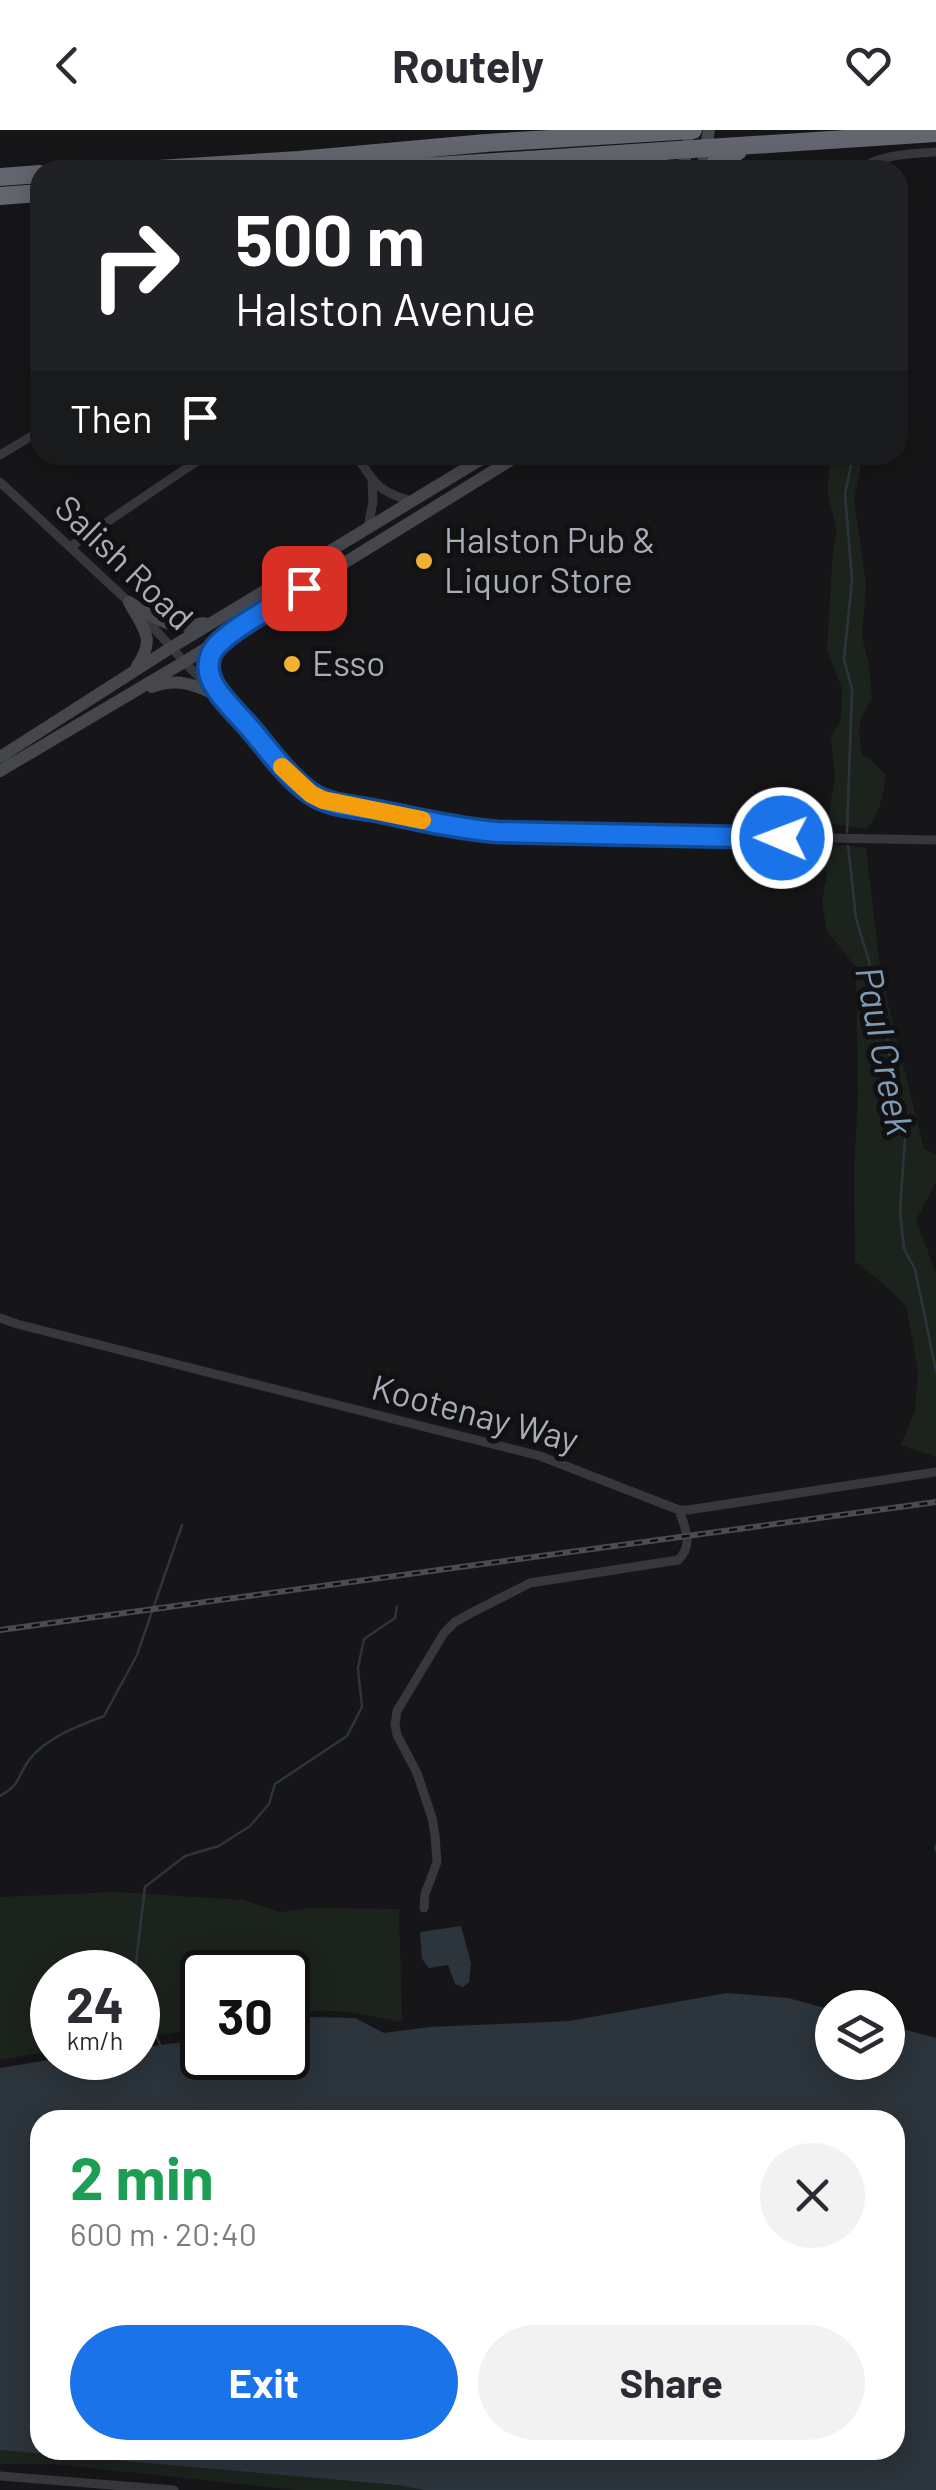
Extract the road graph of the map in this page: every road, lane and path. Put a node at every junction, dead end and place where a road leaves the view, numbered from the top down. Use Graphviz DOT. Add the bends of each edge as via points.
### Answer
graph roads {
  1 [pos="692,130"];
  2 [pos="636,132"];
  3 [pos="936,133"];
  4 [pos="708,140"];
  5 [pos="759,146"];
  6 [pos="686,150"];
  7 [pos="936,152"];
  8 [pos="627,154"];
  9 [pos="299,160"];
  10 [pos="532,160"];
  11 [pos="650,160"];
  12 [pos="684,160"];
  13 [pos="722,160"];
  14 [pos="878,160"];
  15 [pos="30,175"];
  16 [pos="0,177"];
  17 [pos="0,188"];
  18 [pos="30,191"];
  19 [pos="30,194"];
  20 [pos="0,196"];
  21 [pos="30,438"];
  22 [pos="0,454"];
  23 [pos="191,465"];
  24 [pos="362,465"];
  25 [pos="471,465"];
  26 [pos="503,465"];
  27 [pos="372,481"];
  28 [pos="0,482"];
  29 [pos="412,501"];
  30 [pos="368,528"];
  31 [pos="70,547"];
  32 [pos="128,602"];
  33 [pos="218,620"];
  34 [pos="232,632"];
  35 [pos="172,647"];
  36 [pos="184,662"];
  37 [pos="133,672"];
  38 [pos="128,696"];
  39 [pos="220,697"];
  40 [pos="0,757"];
  41 [pos="0,772"];
  42 [pos="936,840"];
  43 [pos="0,1318"];
  44 [pos="936,1472"];
  45 [pos="679,1510"];
  46 [pos="424,1908"];
  47 [pos="0,2476"];
  48 [pos="42,2485"];
  49 [pos="174,2490"];
  1 -- 2 [label="highway"];
  1 -- 6 [label="main road"];
  2 -- 9 [label="highway"];
  3 -- 5 [label="highway"];
  4 -- 5 [label="highway"];
  4 -- 6 [label="highway"];
  5 -- 13 [label="highway"];
  6 -- 8 [label="highway"];
  6 -- 12 [label="main road"];
  7 -- 14 [label="street"];
  8 -- 10 [label="highway"];
  8 -- 11 [label="highway"];
  15 -- 16 [label="highway"];
  17 -- 18 [label="highway"];
  19 -- 20 [label="highway"];
  21 -- 22 [label="street"];
  23 -- 31 [label="street"];
  24 -- 27 [label="street"];
  25 -- 29 [label="main road"];
  26 -- 34 [label="main road"];
  27 -- 29 [label="street"];
  27 -- 30 [label="street"];
  28 -- 31 [label="street, Salish Road"];
  29 -- 30 [label="main road"];
  30 -- 33 [label="main road"];
  31 -- 32 [label="street, Salish Road"];
  32 -- 33 [label="main road" via="178,626"];
  32 -- 35 [label="street, Salish Road"];
  32 -- 37 [label="main road" via="148,635"];
  33 -- 35 [label="main road"];
  34 -- 36 [label="main road"];
  34 -- 39 [label="main road" via="209,662"];
  35 -- 36 [label="street, Salish Road"];
  35 -- 37 [label="main road"];
  36 -- 38 [label="main road"];
  36 -- 39 [label="street, Salish Road"];
  37 -- 40 [label="main road"];
  38 -- 39 [label="main road" via="178,682"];
  38 -- 41 [label="main road"];
  39 -- 42 [label="street, Salish Road" via="311,794 355,807 498,832"];
  43 -- 45 [label="street, Kootenay Way" via="540,1456"];
  44 -- 45 [label="street, Kootenay Way"];
  45 -- 46 [label="street" via="688,1544 678,1560 530,1583 455,1622 435,1645 396,1711 395,1725 435,1835 437,1862"];
  47 -- 48 [label="street"];
  48 -- 49 [label="street"];
}
